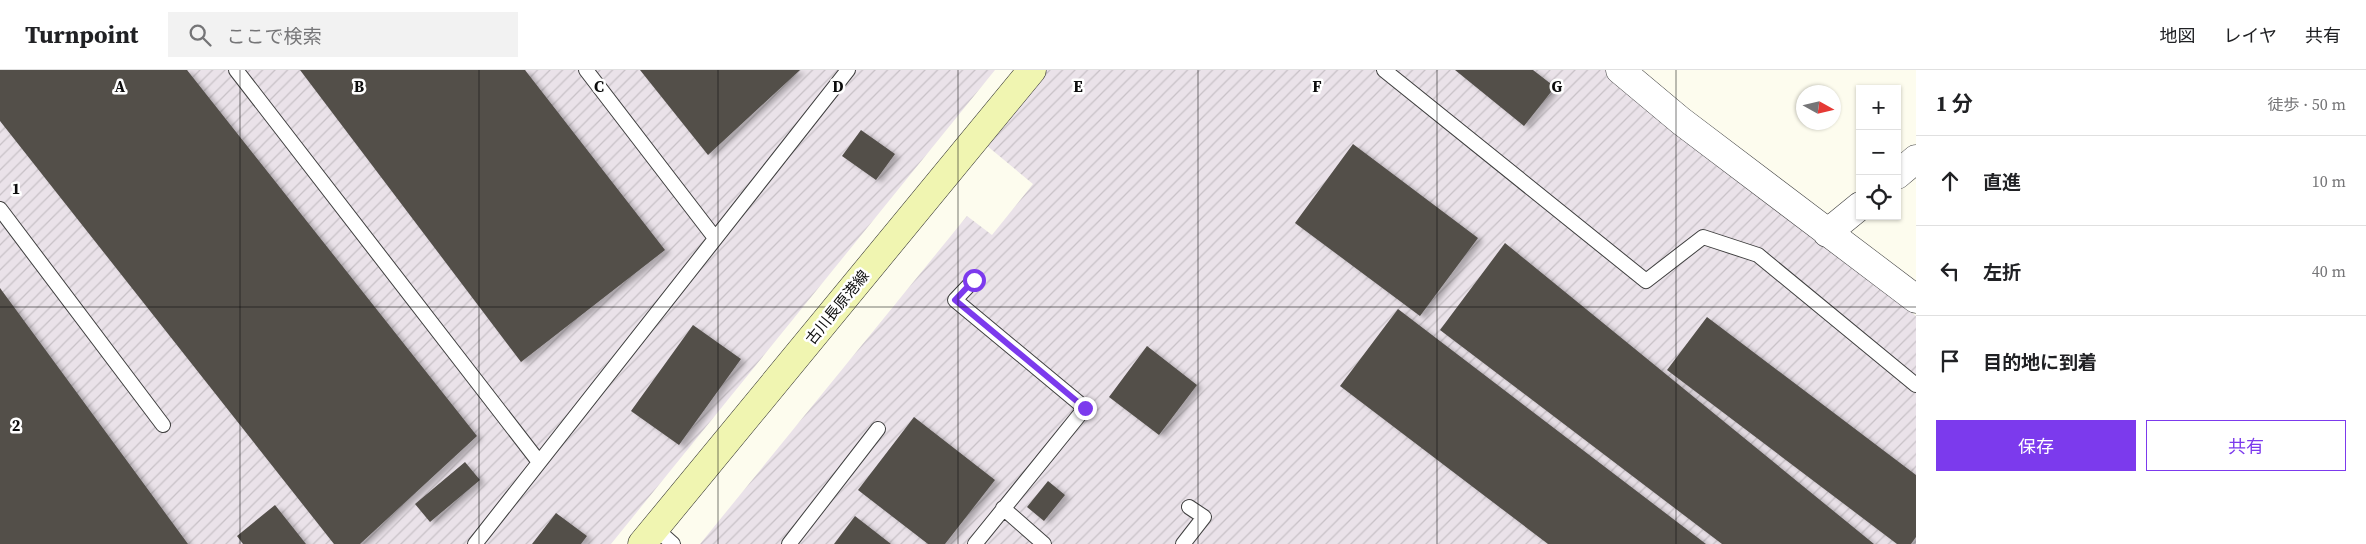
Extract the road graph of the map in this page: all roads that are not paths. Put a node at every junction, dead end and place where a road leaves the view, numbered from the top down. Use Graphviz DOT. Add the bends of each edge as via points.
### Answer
graph roads {
  1 [pos="236,70"];
  2 [pos="586,70"];
  3 [pos="848,70"];
  4 [pos="1032,70"];
  5 [pos="1384,70"];
  6 [pos="1620,70"];
  7 [pos="1916,160"];
  8 [pos="1901,172"];
  9 [pos="1856,209"];
  10 [pos="0,210"];
  11 [pos="1827,233"];
  12 [pos="716,238"];
  13 [pos="974,280"];
  14 [pos="1916,299"];
  15 [pos="1916,385"];
  16 [pos="163,425"];
  17 [pos="878,428"];
  18 [pos="539,462"];
  19 [pos="1188,507"];
  20 [pos="1004,508"];
  21 [pos="657,539"];
  22 [pos="475,544"];
  23 [pos="789,544"];
  24 [pos="975,544"];
  25 [pos="1044,544"];
  26 [pos="1183,544"];
  1 -- 18 [label="lane"];
  2 -- 12 [label="lane"];
  3 -- 12 [label="lane"];
  4 -- 21 [label="main road, 古川長原港線"];
  5 -- 15 [label="lane" via="1646,281 1703,237 1758,255"];
  6 -- 11 [label="street"];
  7 -- 8 [label="street"];
  9 -- 11 [label="street"];
  10 -- 16 [label="lane"];
  11 -- 14 [label="street"];
  12 -- 18 [label="lane"];
  13 -- 20 [label="lane" via="955,300 1085,408"];
  17 -- 23 [label="lane"];
  18 -- 22 [label="lane"];
  19 -- 26 [label="lane" via="1204,517"];
  20 -- 24 [label="lane"];
  20 -- 25 [label="lane"];
}
